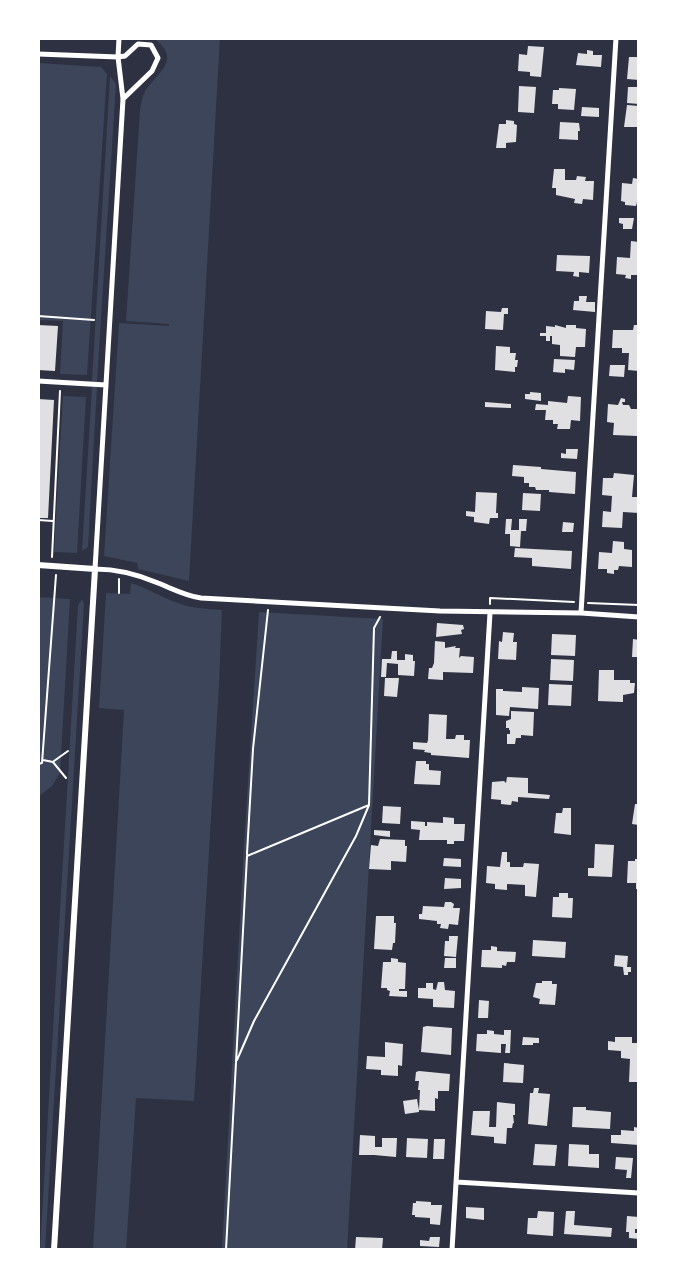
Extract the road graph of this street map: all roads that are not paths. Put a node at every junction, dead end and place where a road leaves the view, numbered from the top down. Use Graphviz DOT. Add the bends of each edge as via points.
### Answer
graph roads {
  1 [pos="119,38"];
  2 [pos="616,38"];
  3 [pos="38,54"];
  4 [pos="118,57"];
  5 [pos="123,99"];
  6 [pos="38,381"];
  7 [pos="106,385"];
  8 [pos="38,565"];
  9 [pos="95,569"];
  10 [pos="490,613"];
  11 [pos="581,613"];
  12 [pos="639,617"];
  13 [pos="456,1182"];
  14 [pos="639,1193"];
  15 [pos="54,1250"];
  16 [pos="452,1250"];
  1 -- 4 [label="street"];
  2 -- 11 [label="street"];
  3 -- 4 [label="street"];
  4 -- 5 [label="street"];
  4 -- 5 [label="street" via="138,44 151,45 158,58"];
  5 -- 7 [label="street"];
  6 -- 7 [label="street"];
  7 -- 9 [label="street"];
  8 -- 9 [label="street"];
  9 -- 10 [label="street" via="141,576 192,597"];
  9 -- 15 [label="street"];
  10 -- 11 [label="street"];
  10 -- 13 [label="street"];
  11 -- 12 [label="street"];
  13 -- 14 [label="street"];
  13 -- 16 [label="street"];
}
